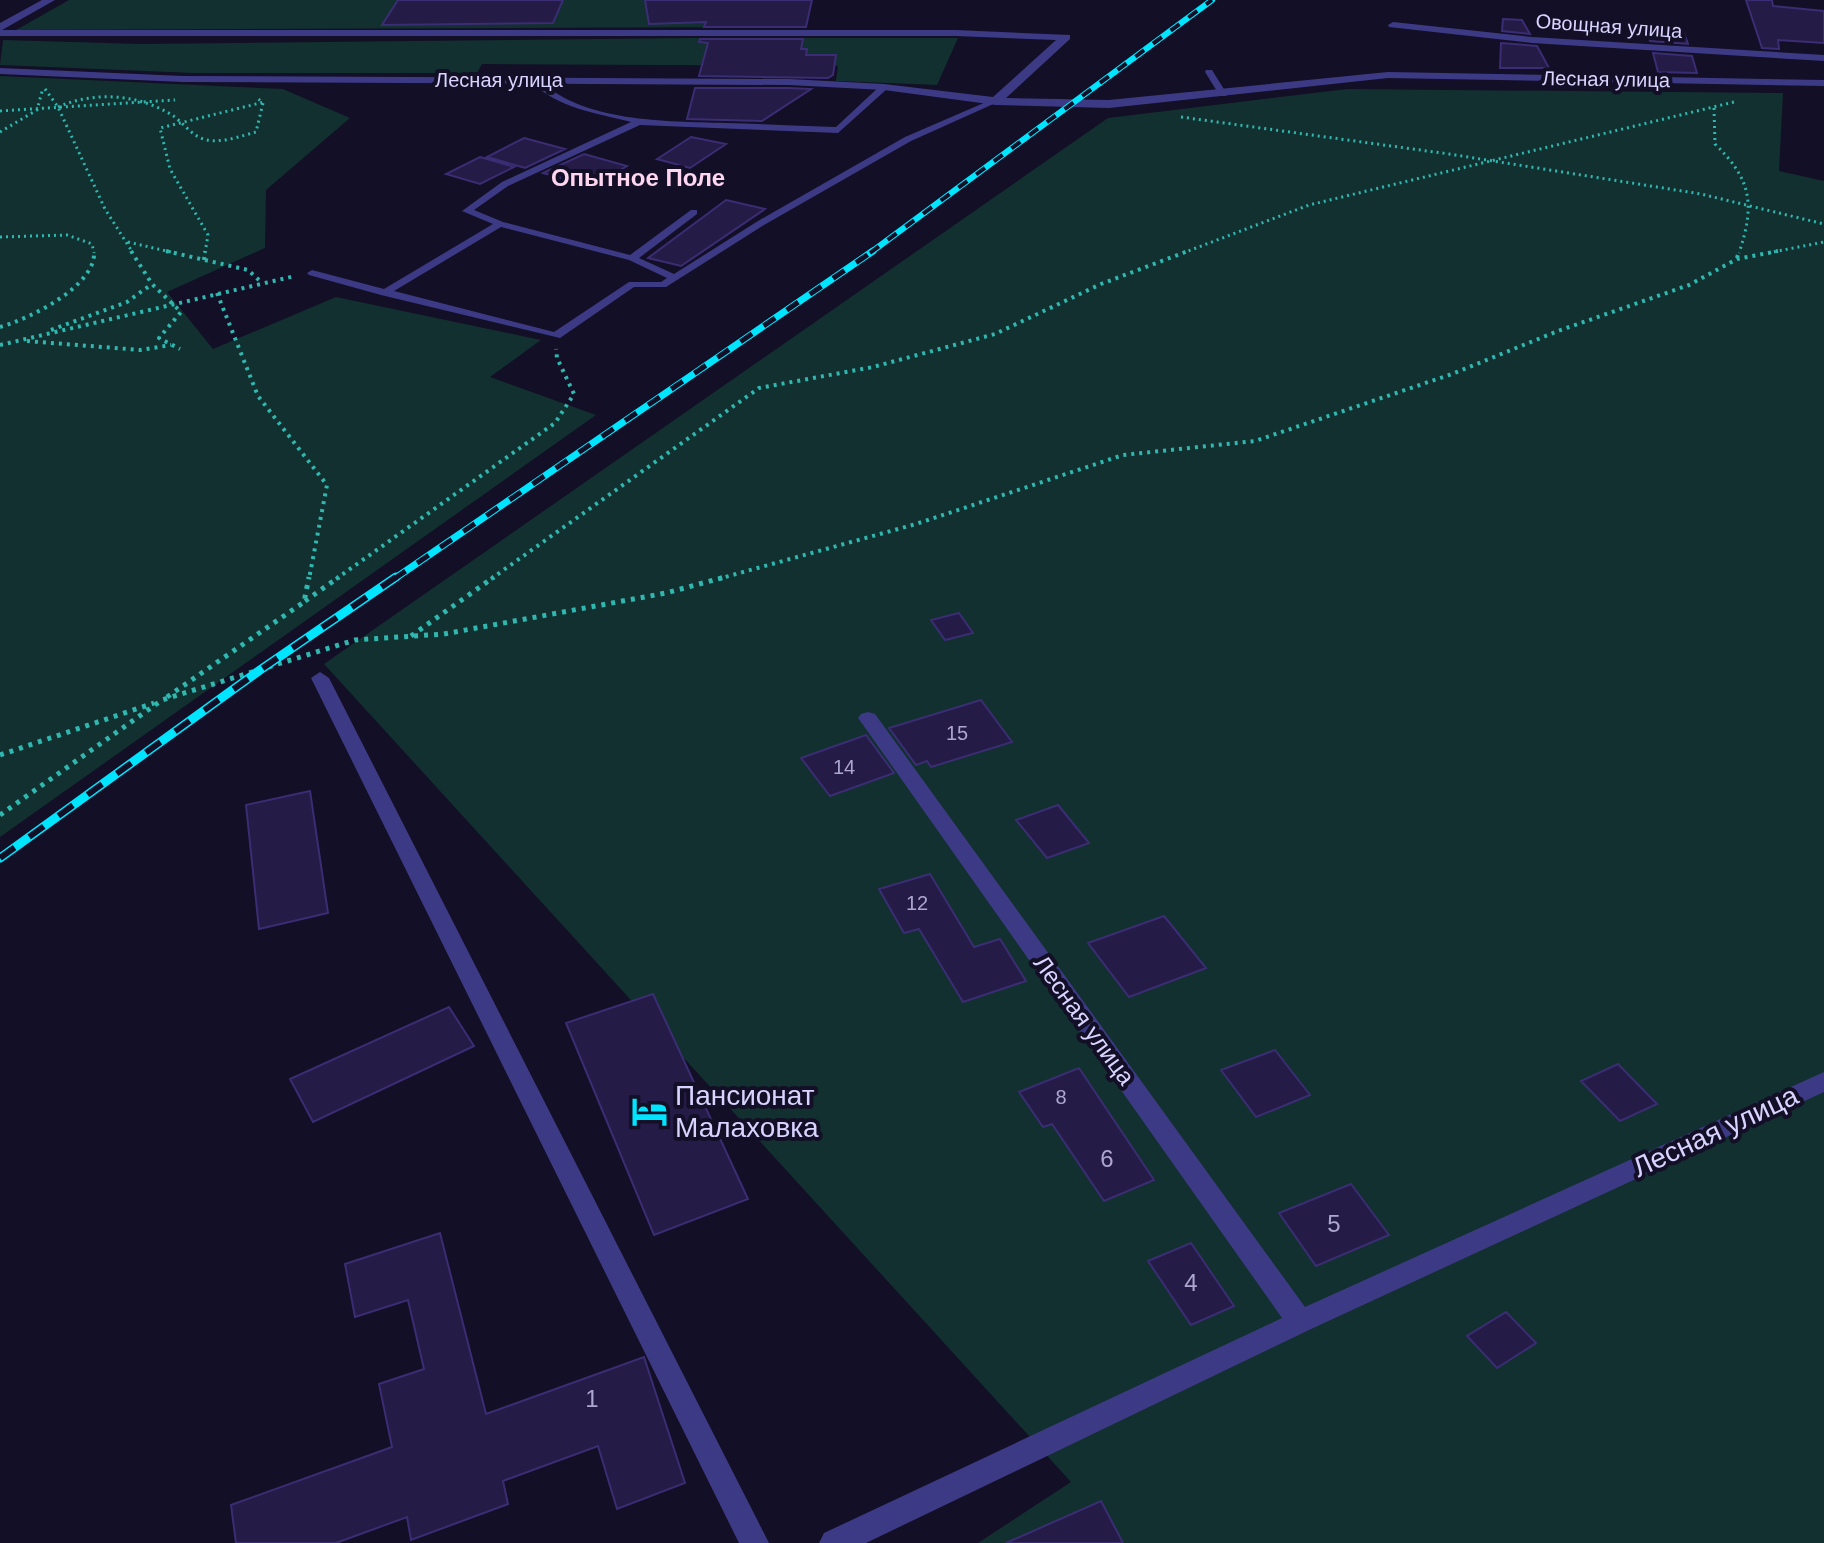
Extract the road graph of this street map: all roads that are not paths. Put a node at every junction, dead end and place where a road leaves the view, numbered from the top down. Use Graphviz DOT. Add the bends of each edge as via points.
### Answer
graph roads {
  1 [pos="50,0"];
  2 [pos="1393,25"];
  3 [pos="0,27"];
  4 [pos="0,33"];
  5 [pos="1824,58"];
  6 [pos="0,71"];
  7 [pos="1209,72"];
  8 [pos="534,80"];
  9 [pos="1824,83"];
  10 [pos="884,87"];
  11 [pos="1223,94"];
  12 [pos="996,101"];
  13 [pos="639,122"];
  14 [pos="694,212"];
  15 [pos="500,224"];
  16 [pos="632,258"];
  17 [pos="312,273"];
  18 [pos="674,278"];
  19 [pos="384,293"];
  20 [pos="320,678"];
  21 [pos="868,718"];
  22 [pos="1824,1081"];
  23 [pos="1300,1322"];
  24 [pos="754,1543"];
  25 [pos="834,1543"];
  1 -- 3 [label="street"];
  2 -- 5 [label="street, Овощная улица" via="1532,40"];
  4 -- 12 [label="street" via="1066,37"];
  6 -- 8 [label="street, Лесная улица" via="183,79"];
  7 -- 11 [label="lane"];
  8 -- 10 [label="street, Лесная улица"];
  8 -- 13 [label="lane" via="559,98"];
  9 -- 11 [label="street, Лесная улица" via="1388,75"];
  10 -- 12 [label="street, Лесная улица"];
  10 -- 13 [label="lane" via="838,130"];
  11 -- 12 [label="street, Лесная улица" via="1109,104"];
  12 -- 18 [label="lane" via="908,139"];
  13 -- 15 [label="lane" via="505,184 467,211"];
  14 -- 16 [label="lane"];
  15 -- 16 [label="lane"];
  15 -- 19 [label="lane"];
  16 -- 18 [label="lane"];
  17 -- 19 [label="lane"];
  18 -- 19 [label="lane" via="663,285 632,284 556,336"];
  20 -- 24 [label="street"];
  21 -- 23 [label="street, Лесная улица"];
  22 -- 23 [label="street, Лесная улица"];
  23 -- 25 [label="street, Лесная улица"];
}
